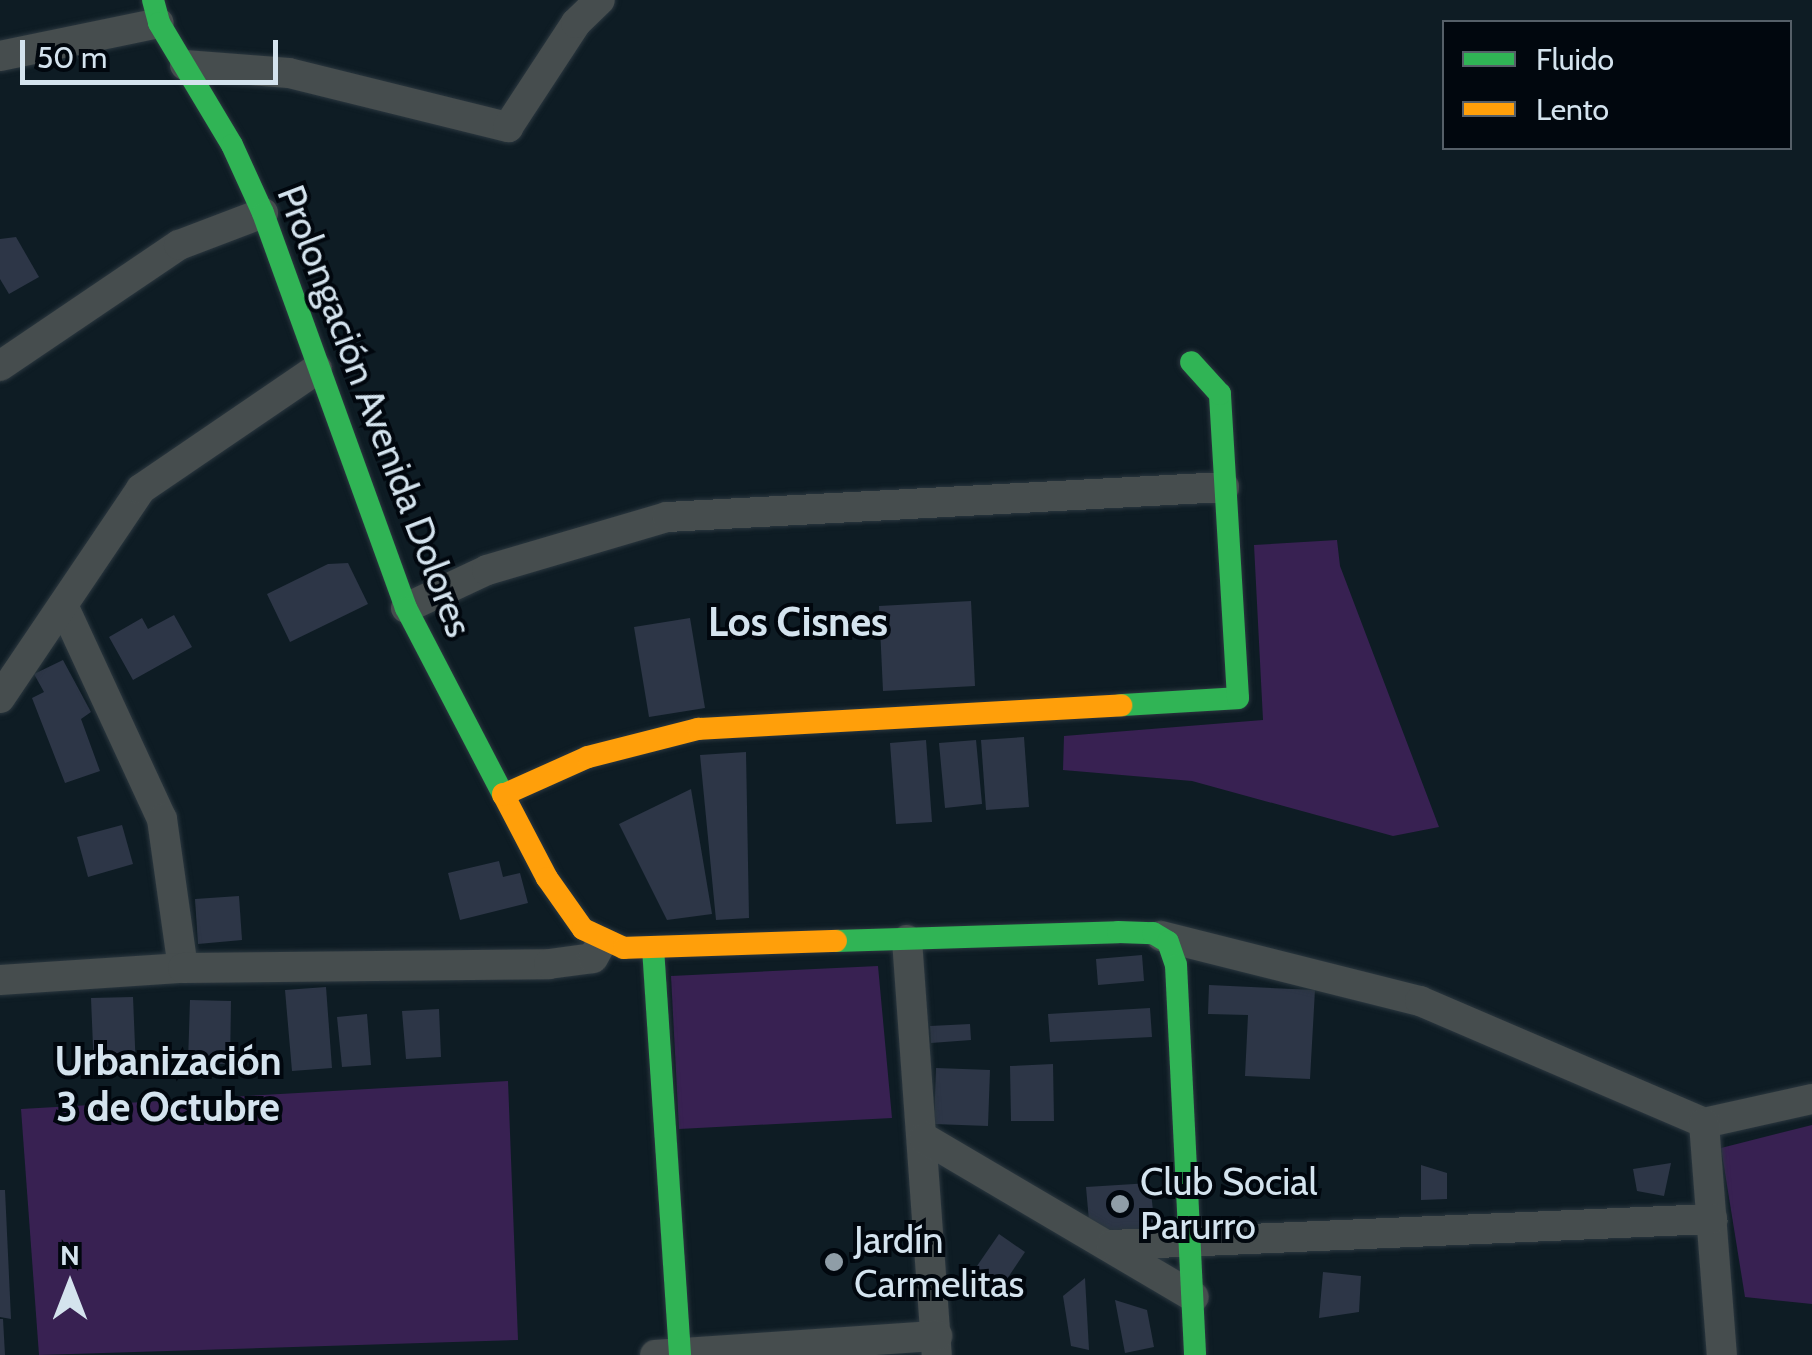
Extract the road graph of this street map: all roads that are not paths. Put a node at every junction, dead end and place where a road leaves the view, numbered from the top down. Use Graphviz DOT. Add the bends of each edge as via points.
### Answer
graph roads {
  1 [pos="600,0"];
  2 [pos="156,12"];
  3 [pos="0,56"];
  4 [pos="185,66"];
  5 [pos="263,214"];
  6 [pos="1191,362"];
  7 [pos="0,366"];
  8 [pos="317,369"];
  9 [pos="1224,487"];
  10 [pos="63,605"];
  11 [pos="406,608"];
  12 [pos="0,698"];
  13 [pos="503,794"];
  14 [pos="1162,936"];
  15 [pos="906,940"];
  16 [pos="602,942"];
  17 [pos="653,948"];
  18 [pos="183,968"];
  19 [pos="0,980"];
  20 [pos="1812,1099"];
  21 [pos="1704,1123"];
  22 [pos="924,1138"];
  23 [pos="1712,1219"];
  24 [pos="1193,1241"];
  25 [pos="1112,1246"];
  26 [pos="1194,1297"];
  27 [pos="937,1346"];
  28 [pos="671,1353"];
  29 [pos="1196,1355"];
  30 [pos="1722,1355"];
  1 -- 4 [label="street" via="508,127 288,73"];
  2 -- 3 [label="street"];
  2 -- 4 [label="main road, Prolongación Avenida Dolores"];
  4 -- 5 [label="main road, Prolongación Avenida Dolores"];
  5 -- 7 [label="street" via="179,245"];
  5 -- 8 [label="main road, Prolongación Avenida Dolores"];
  6 -- 9 [label="main road" via="1220,394"];
  8 -- 10 [label="street" via="141,490"];
  8 -- 11 [label="main road, Prolongación Avenida Dolores"];
  9 -- 11 [label="street" via="667,517 487,570"];
  9 -- 13 [label="main road" via="1238,698 698,728 588,757"];
  10 -- 12 [label="street"];
  10 -- 18 [label="street" via="162,819"];
  11 -- 13 [label="main road, Prolongación Avenida Dolores"];
  13 -- 16 [label="main road, Prolongación Avenida Dolores" via="566,908"];
  14 -- 15 [label="main road"];
  14 -- 21 [label="street" via="1420,1001"];
  14 -- 24 [label="main road" via="1176,965"];
  15 -- 17 [label="main road"];
  15 -- 22 [label="street"];
  16 -- 17 [label="main road"];
  16 -- 18 [label="street" via="593,958 550,964"];
  17 -- 28 [label="main road"];
  18 -- 19 [label="street"];
  20 -- 21 [label="street"];
  21 -- 23 [label="street"];
  22 -- 25 [label="street"];
  22 -- 27 [label="street"];
  23 -- 24 [label="street"];
  23 -- 30 [label="street"];
  24 -- 25 [label="street"];
  24 -- 26 [label="main road"];
  25 -- 26 [label="street"];
  26 -- 29 [label="main road"];
  27 -- 28 [label="street"];
}
